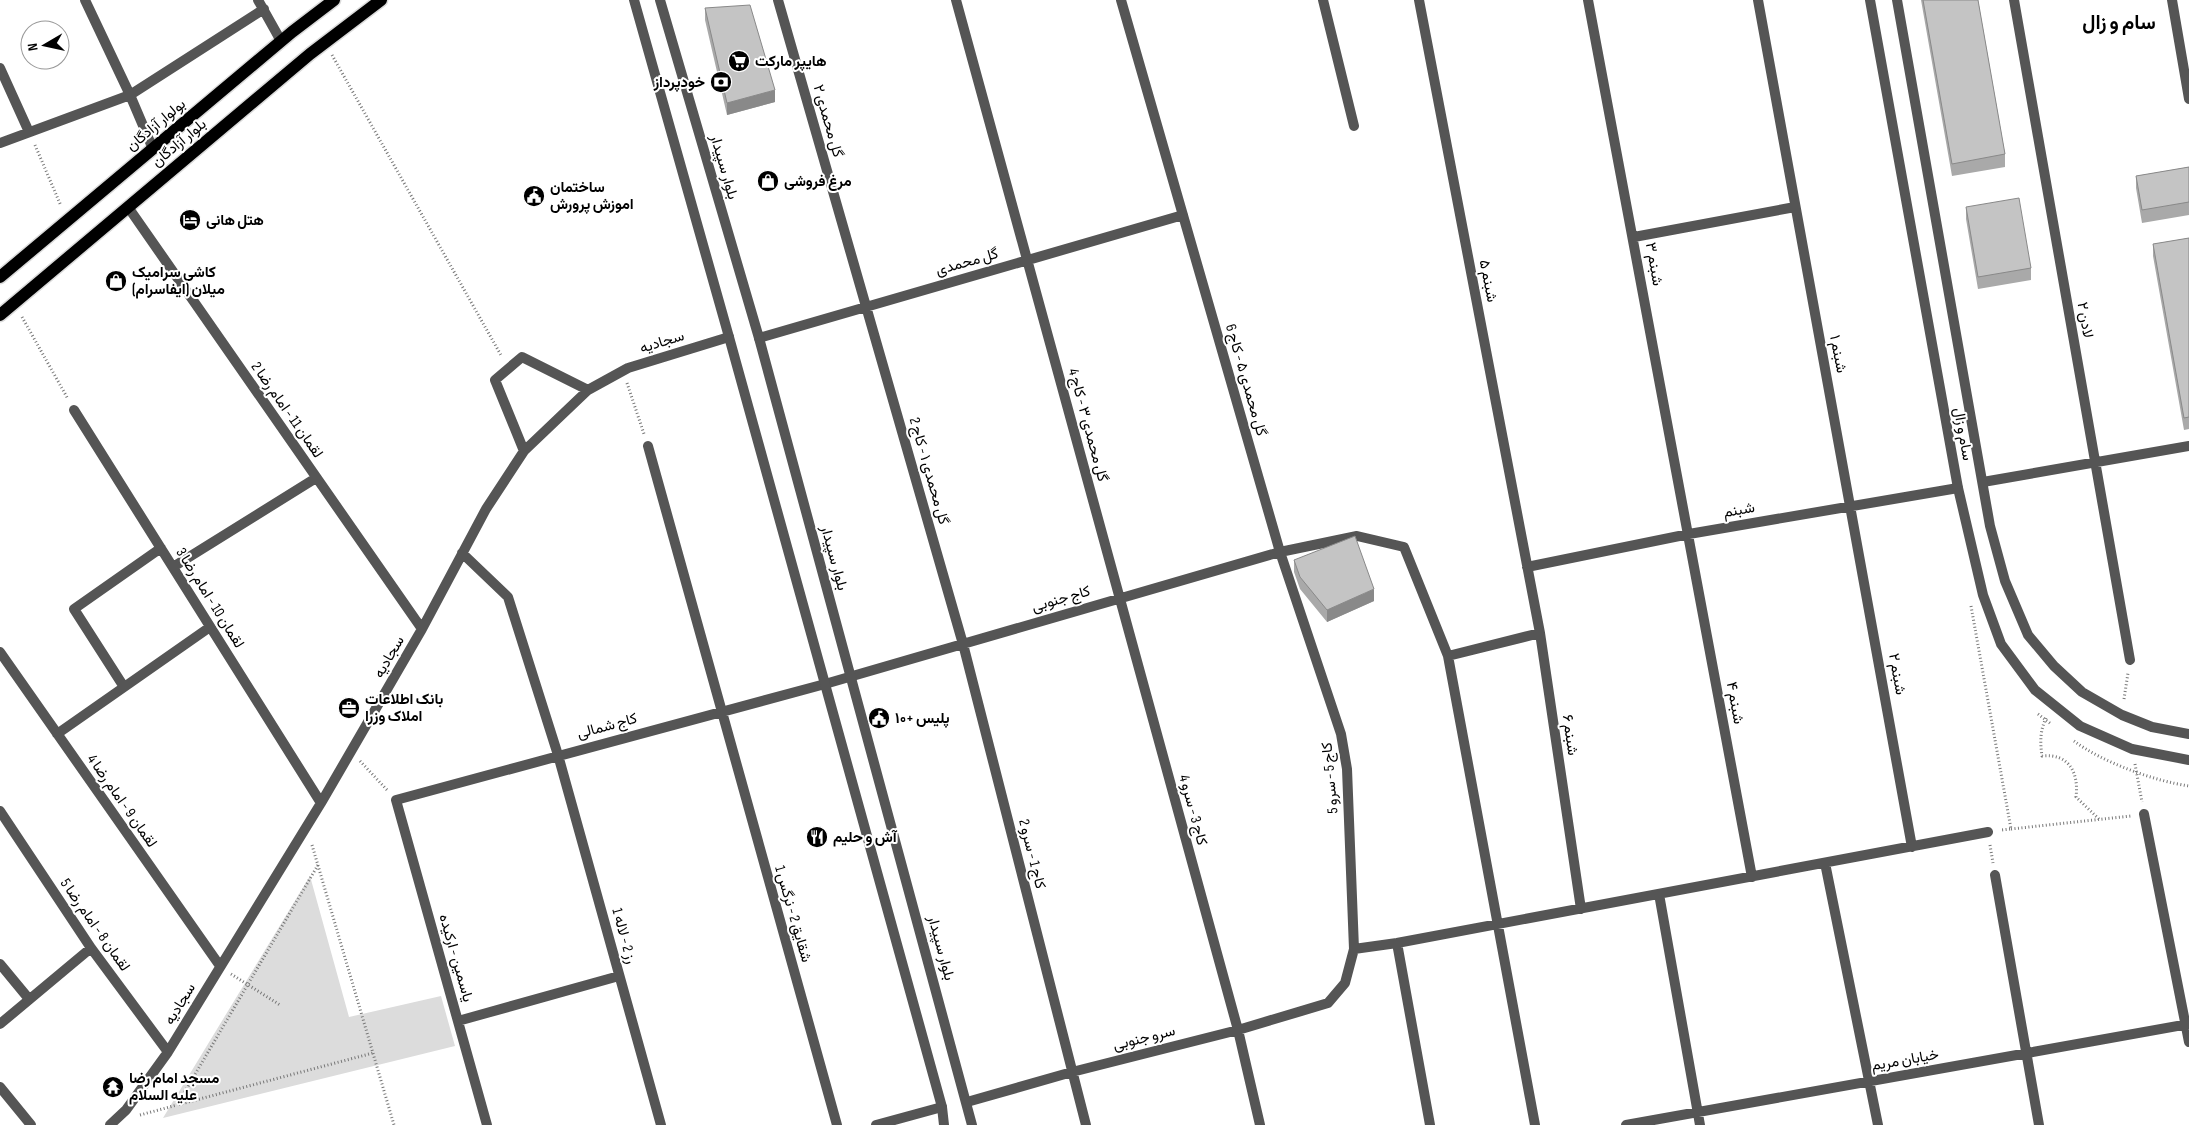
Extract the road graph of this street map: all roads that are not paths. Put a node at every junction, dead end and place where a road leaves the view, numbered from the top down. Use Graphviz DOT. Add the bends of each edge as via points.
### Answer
graph roads {
  1 [pos="85,0"];
  2 [pos="334,0"];
  3 [pos="381,0"];
  4 [pos="634,0"];
  5 [pos="660,0"];
  6 [pos="778,0"];
  7 [pos="956,0"];
  8 [pos="1121,0"];
  9 [pos="1323,0"];
  10 [pos="1419,0"];
  11 [pos="1588,0"];
  12 [pos="1758,0"];
  13 [pos="1870,0"];
  14 [pos="1897,0"];
  15 [pos="2014,0"];
  16 [pos="2172,0"];
  17 [pos="261,5"];
  18 [pos="281,41"];
  19 [pos="0,68"];
  20 [pos="130,95"];
  21 [pos="2189,99"];
  22 [pos="1354,126"];
  23 [pos="29,132"];
  24 [pos="0,143"];
  25 [pos="153,149"];
  26 [pos="128,207"];
  27 [pos="1795,207"];
  28 [pos="1183,215"];
  29 [pos="1634,237"];
  30 [pos="1027,260"];
  31 [pos="0,277"];
  32 [pos="866,307"];
  33 [pos="0,315"];
  34 [pos="729,337"];
  35 [pos="759,338"];
  36 [pos="588,390"];
  37 [pos="74,410"];
  38 [pos="648,446"];
  39 [pos="2189,446"];
  40 [pos="524,451"];
  41 [pos="2095,463"];
  42 [pos="316,478"];
  43 [pos="1983,482"];
  44 [pos="1958,488"];
  45 [pos="1851,506"];
  46 [pos="1689,534"];
  47 [pos="161,548"];
  48 [pos="1280,552"];
  49 [pos="462,553"];
  50 [pos="1527,567"];
  51 [pos="173,568"];
  52 [pos="1120,598"];
  53 [pos="210,627"];
  54 [pos="422,629"];
  55 [pos="1540,633"];
  56 [pos="962,644"];
  57 [pos="0,652"];
  58 [pos="1448,656"];
  59 [pos="2130,660"];
  60 [pos="851,676"];
  61 [pos="826,684"];
  62 [pos="124,688"];
  63 [pos="721,712"];
  64 [pos="58,734"];
  65 [pos="2189,734"];
  66 [pos="558,754"];
  67 [pos="2189,760"];
  68 [pos="396,800"];
  69 [pos="321,803"];
  70 [pos="0,811"];
  71 [pos="2144,814"];
  72 [pos="1988,832"];
  73 [pos="1912,847"];
  74 [pos="1825,863"];
  75 [pos="1995,875"];
  76 [pos="1752,877"];
  77 [pos="1659,894"];
  78 [pos="1581,909"];
  79 [pos="1498,924"];
  80 [pos="1397,943"];
  81 [pos="91,948"];
  82 [pos="1354,950"];
  83 [pos="0,964"];
  84 [pos="220,966"];
  85 [pos="619,976"];
  86 [pos="29,999"];
  87 [pos="1328,1003"];
  88 [pos="458,1021"];
  89 [pos="0,1024"];
  90 [pos="2187,1024"];
  91 [pos="1238,1030"];
  92 [pos="2189,1042"];
  93 [pos="168,1052"];
  94 [pos="2026,1053"];
  95 [pos="1072,1072"];
  96 [pos="1869,1081"];
  97 [pos="0,1087"];
  98 [pos="967,1102"];
  99 [pos="942,1107"];
  100 [pos="1698,1112"];
  101 [pos="112,1124"];
  102 [pos="31,1125"];
  103 [pos="487,1125"];
  104 [pos="661,1125"];
  105 [pos="837,1125"];
  106 [pos="876,1125"];
  107 [pos="944,1125"];
  108 [pos="972,1125"];
  109 [pos="1086,1125"];
  110 [pos="1260,1125"];
  111 [pos="1430,1125"];
  112 [pos="1535,1125"];
  113 [pos="1626,1125"];
  114 [pos="1700,1125"];
  115 [pos="1878,1125"];
  116 [pos="2040,1125"];
  1 -- 20 [label="street"];
  2 -- 18 [label="main road, بولوار آزادگان"];
  3 -- 26 [label="main road, بلوار آزادگان"];
  4 -- 34 [label="street"];
  5 -- 35 [label="street, بلوار سپیدار"];
  6 -- 32 [label="street, گل محمدی ۲"];
  7 -- 30 [label="street, گل محمدی ۳ - کاج 4"];
  8 -- 28 [label="street, گل محمدی ۵ - کاج 6"];
  9 -- 22 [label="street"];
  10 -- 50 [label="street, شبنم ۵"];
  11 -- 29 [label="street, شبنم ۳"];
  12 -- 27 [label="street, شبنم ۱"];
  13 -- 44 [label="street, سام و زال"];
  14 -- 43 [label="street, سام و زال"];
  15 -- 41 [label="street, لادن ۲"];
  16 -- 21 [label="street"];
  17 -- 18 [label="street"];
  17 -- 20 [label="street"];
  18 -- 25 [label="main road, بولوار آزادگان"];
  19 -- 23 [label="street"];
  20 -- 23 [label="street"];
  20 -- 25 [label="street"];
  23 -- 24 [label="street"];
  25 -- 31 [label="main road, بولوار آزادگان"];
  26 -- 33 [label="main road, بلوار آزادگان"];
  26 -- 42 [label="street, لقمان 11 - امام رضا 2"];
  27 -- 29 [label="street"];
  27 -- 45 [label="street, شبنم ۱"];
  28 -- 30 [label="street, گل محمدی"];
  28 -- 48 [label="street, گل محمدی ۵ - کاج 6"];
  29 -- 46 [label="street, شبنم ۳"];
  30 -- 32 [label="street, گل محمدی"];
  30 -- 52 [label="street, گل محمدی ۳ - کاج 4"];
  32 -- 35 [label="street, گل محمدی"];
  32 -- 56 [label="street, گل محمدی ۱ - کاج 2"];
  34 -- 36 [label="street, سجادیه" via="623,370"];
  34 -- 61 [label="street"];
  35 -- 60 [label="street, بلوار سپیدار"];
  36 -- 40 [label="street, سجادیه"];
  36 -- 40 [label="street" via="522,357 495,380"];
  37 -- 47 [label="street, لقمان 10 - امام رضا 3"];
  38 -- 63 [label="street, شقایق 2 - نرگس 1"];
  39 -- 41 [label="street"];
  40 -- 49 [label="street, سجادیه"];
  41 -- 43 [label="street"];
  41 -- 59 [label="street, لادن ۲"];
  42 -- 51 [label="street"];
  42 -- 54 [label="street, لقمان 11 - امام رضا 2"];
  43 -- 65 [label="street, سام و زال" via="1990,526 2005,581 2028,635 2082,692 2122,715 2152,727"];
  44 -- 45 [label="street, شبنم"];
  44 -- 67 [label="street, سام و زال" via="1982,595 2001,644 2035,690 2080,726 2132,748"];
  45 -- 46 [label="street, شبنم"];
  45 -- 73 [label="street, شبنم ۲"];
  46 -- 50 [label="street, شبنم"];
  46 -- 76 [label="street, شبنم ۴"];
  47 -- 51 [label="street, لقمان 10 - امام رضا 3"];
  47 -- 62 [label="street" via="74,609"];
  48 -- 52 [label="street, کاج جنوبی"];
  48 -- 58 [label="street, کاج جنوبی" via="1357,536 1404,547"];
  48 -- 82 [label="street, کاج 5 - سرو 5" via="1341,734 1347,769"];
  49 -- 54 [label="street, سجادیه"];
  49 -- 66 [label="street, رز 2 - لاله 1" via="508,597"];
  50 -- 55 [label="street, شبنم ۶"];
  51 -- 53 [label="street, لقمان 10 - امام رضا 3"];
  52 -- 56 [label="street, کاج جنوبی"];
  52 -- 91 [label="street, کاج 3 - سرو 4"];
  53 -- 62 [label="street"];
  53 -- 69 [label="street, لقمان 10 - امام رضا 3"];
  54 -- 69 [label="street, سجادیه"];
  55 -- 58 [label="street"];
  55 -- 78 [label="street, شبنم ۶"];
  56 -- 60 [label="street, کاج جنوبی"];
  56 -- 95 [label="street, کاج 1 - سرو 2"];
  57 -- 64 [label="street, لقمان 9 - امام رضا 4"];
  58 -- 79 [label="street"];
  60 -- 61 [label="street, کاج جنوبی"];
  60 -- 98 [label="street, بلوار سپیدار"];
  61 -- 63 [label="street, کاج شمالی"];
  61 -- 99 [label="street"];
  62 -- 64 [label="street"];
  63 -- 66 [label="street, کاج شمالی"];
  63 -- 105 [label="street, شقایق 2 - نرگس 1"];
  64 -- 84 [label="street, لقمان 9 - امام رضا 4"];
  66 -- 68 [label="street, کاج شمالی"];
  66 -- 85 [label="street, رز 2 - لاله 1"];
  68 -- 88 [label="street, یاسمین - ارکیده"];
  69 -- 84 [label="street, سجادیه"];
  70 -- 81 [label="street, لقمان 8 - امام رضا 5"];
  71 -- 90 [label="street"];
  72 -- 73 [label="street"];
  73 -- 74 [label="street"];
  74 -- 76 [label="street"];
  74 -- 96 [label="street"];
  75 -- 94 [label="street"];
  76 -- 77 [label="street"];
  77 -- 78 [label="street"];
  77 -- 100 [label="street"];
  78 -- 79 [label="street"];
  79 -- 80 [label="street"];
  79 -- 112 [label="street"];
  80 -- 82 [label="street"];
  80 -- 111 [label="street"];
  81 -- 86 [label="street"];
  81 -- 93 [label="street, لقمان 8 - امام رضا 5"];
  82 -- 87 [label="street, کاج 5 - سرو 5" via="1345,983"];
  83 -- 86 [label="street"];
  84 -- 93 [label="street, سجادیه"];
  85 -- 88 [label="street"];
  85 -- 104 [label="street, رز 2 - لاله 1"];
  86 -- 89 [label="street"];
  87 -- 91 [label="street, سرو جنوبی"];
  88 -- 103 [label="street, یاسمین - ارکیده"];
  90 -- 92 [label="street"];
  90 -- 94 [label="street, خیابان مریم"];
  91 -- 95 [label="street, سرو جنوبی"];
  91 -- 110 [label="street, کاج 3 - سرو 4"];
  93 -- 101 [label="street, سجادیه"];
  94 -- 96 [label="street, خیابان مریم"];
  94 -- 116 [label="street"];
  95 -- 98 [label="street, سرو جنوبی"];
  95 -- 109 [label="street, کاج 1 - سرو 2"];
  96 -- 100 [label="street, خیابان مریم"];
  96 -- 115 [label="street"];
  97 -- 102 [label="street"];
  98 -- 108 [label="street, بلوار سپیدار"];
  99 -- 106 [label="street"];
  99 -- 107 [label="street"];
  100 -- 113 [label="street, خیابان مریم"];
  100 -- 114 [label="street"];
}
